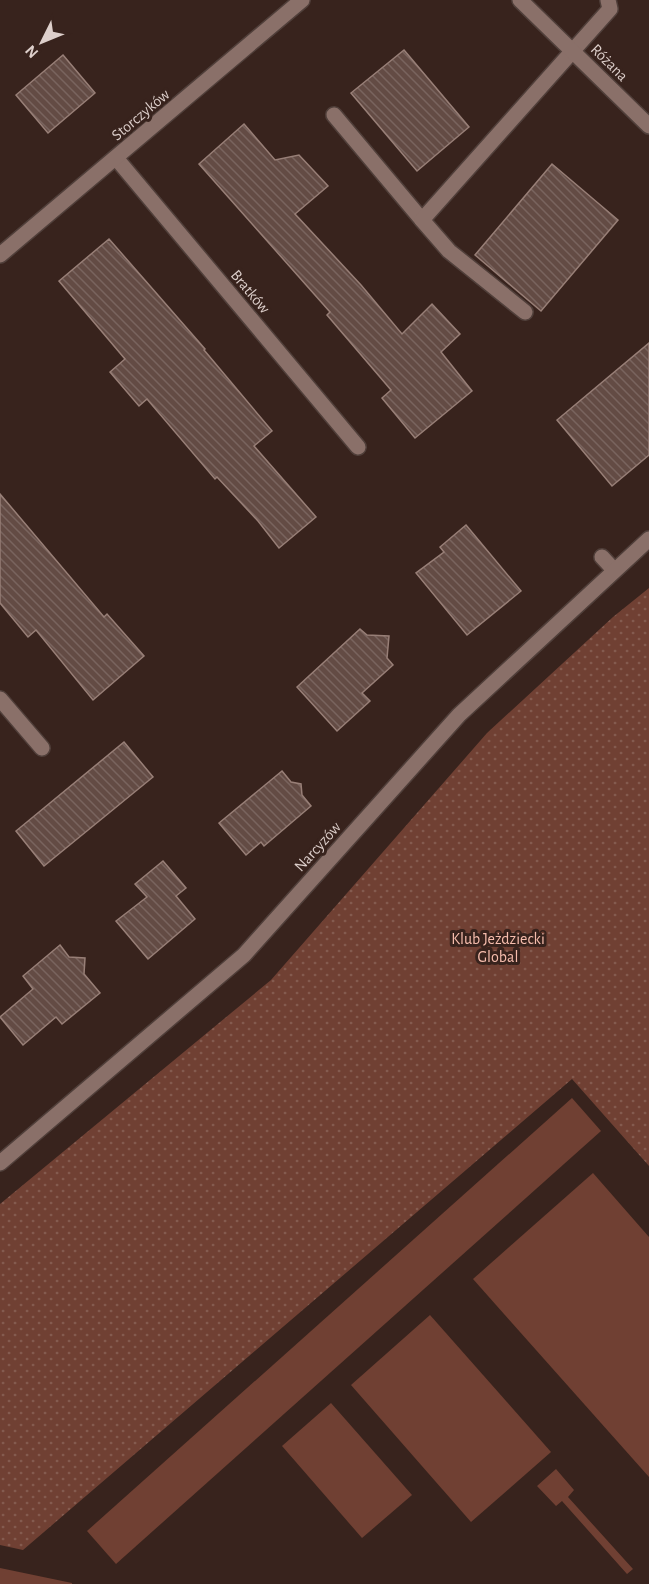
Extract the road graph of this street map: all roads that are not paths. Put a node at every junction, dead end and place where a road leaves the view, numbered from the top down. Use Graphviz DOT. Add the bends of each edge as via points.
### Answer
graph roads {
  1 [pos="302,0"];
  2 [pos="520,0"];
  3 [pos="608,0"];
  4 [pos="572,50"];
  5 [pos="333,114"];
  6 [pos="649,126"];
  7 [pos="117,158"];
  8 [pos="422,220"];
  9 [pos="0,255"];
  10 [pos="525,312"];
  11 [pos="358,447"];
  12 [pos="649,539"];
  13 [pos="602,557"];
  14 [pos="615,570"];
  15 [pos="0,699"];
  16 [pos="42,748"];
  17 [pos="0,1163"];
  1 -- 7 [label="street, Storczyków"];
  2 -- 4 [label="street, Różana"];
  3 -- 4 [label="street, Różana" via="610,9"];
  4 -- 6 [label="street, Różana"];
  4 -- 8 [label="street"];
  5 -- 8 [label="street"];
  7 -- 9 [label="street, Storczyków"];
  7 -- 11 [label="street, Bratków"];
  8 -- 10 [label="street" via="449,251"];
  12 -- 14 [label="street, Narcyzów"];
  13 -- 14 [label="street"];
  14 -- 17 [label="street, Narcyzów" via="459,715 244,955"];
  15 -- 16 [label="street"];
}
